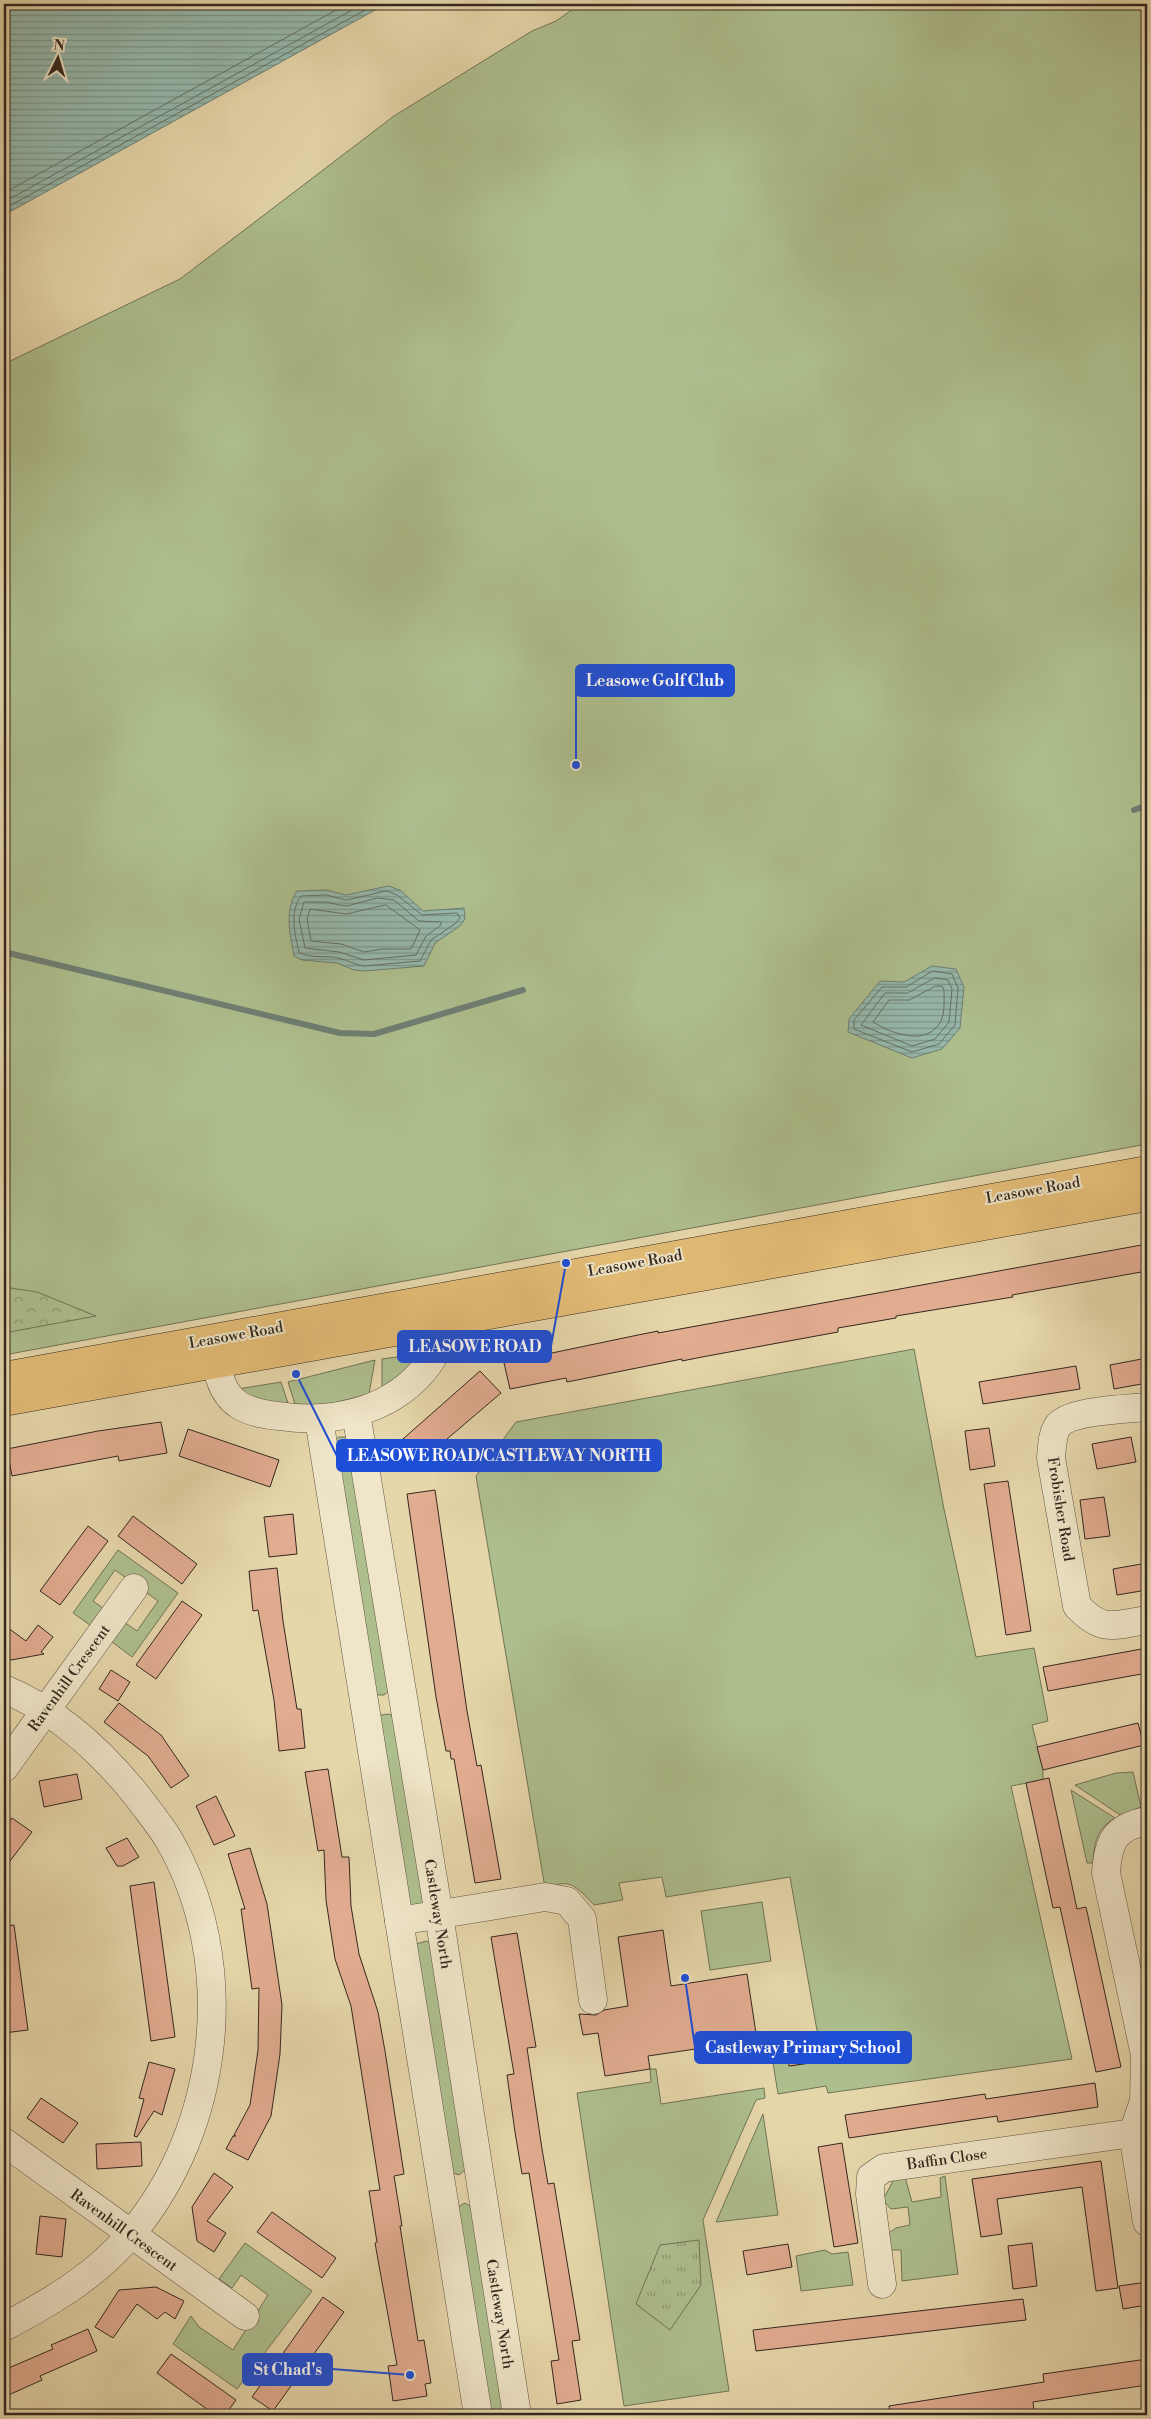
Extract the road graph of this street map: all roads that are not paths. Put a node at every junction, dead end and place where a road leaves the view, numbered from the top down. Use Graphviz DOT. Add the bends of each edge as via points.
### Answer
graph roads {
  1 [pos="1147,1170"];
  2 [pos="1147,1197"];
  3 [pos="434,1312"];
  4 [pos="214,1352"];
  5 [pos="4,1376"];
  6 [pos="4,1402"];
  7 [pos="1147,1406"];
  8 [pos="356,1413"];
  9 [pos="319,1419"];
  10 [pos="134,1588"];
  11 [pos="1147,1620"];
  12 [pos="4,1689"];
  13 [pos="404,1703"];
  14 [pos="366,1710"];
  15 [pos="45,1711"];
  16 [pos="4,1768"];
  17 [pos="1147,1821"];
  18 [pos="439,1915"];
  19 [pos="399,1921"];
  20 [pos="594,2000"];
  21 [pos="1133,2133"];
  22 [pos="4,2142"];
  23 [pos="480,2192"];
  24 [pos="444,2196"];
  25 [pos="1147,2222"];
  26 [pos="130,2235"];
  27 [pos="882,2284"];
  28 [pos="245,2316"];
  29 [pos="4,2327"];
  30 [pos="478,2415"];
  31 [pos="516,2415"];
  1 -- 3 [label="main road, Leasowe Road"];
  2 -- 3 [label="main road, Leasowe Road"];
  3 -- 4 [label="main road, Leasowe Road"];
  3 -- 8 [label="street, Leasowe Road" via="439,1342 431,1361 409,1386"];
  4 -- 5 [label="main road, Leasowe Road"];
  4 -- 6 [label="main road, Leasowe Road"];
  4 -- 9 [label="street, Leasowe Road" via="221,1384 238,1405 267,1415"];
  7 -- 11 [label="street, Frobisher Road" via="1074,1416 1058,1426 1052,1441 1051,1458 1077,1606 1089,1619 1106,1627"];
  8 -- 9 [label="street, Leasowe Road"];
  8 -- 13 [label="street, Castleway North"];
  9 -- 14 [label="street"];
  10 -- 15 [label="street, Ravenhill Crescent"];
  12 -- 15 [label="street"];
  13 -- 14 [label="street"];
  13 -- 18 [label="street, Castleway North"];
  14 -- 19 [label="street"];
  15 -- 16 [label="street, Ravenhill Crescent"];
  15 -- 26 [label="street" via="112,1764 154,1819 180,1864 205,1934 211,1984 212,2036 200,2097 179,2156 158,2196"];
  17 -- 21 [label="street" via="1116,1834 1107,1854 1106,1873 1145,2055 1144,2101"];
  18 -- 19 [label="street"];
  18 -- 20 [label="street" via="546,1897 567,1901 582,1919"];
  18 -- 23 [label="street, Castleway North"];
  19 -- 24 [label="street"];
  21 -- 25 [label="street"];
  21 -- 27 [label="street, Baffin Close" via="884,2168 871,2177 870,2194"];
  22 -- 26 [label="street, Ravenhill Crescent"];
  23 -- 24 [label="street"];
  23 -- 31 [label="street, Castleway North"];
  24 -- 30 [label="street"];
  26 -- 28 [label="street, Ravenhill Crescent"];
  26 -- 29 [label="street" via="93,2272 69,2290"];
}
